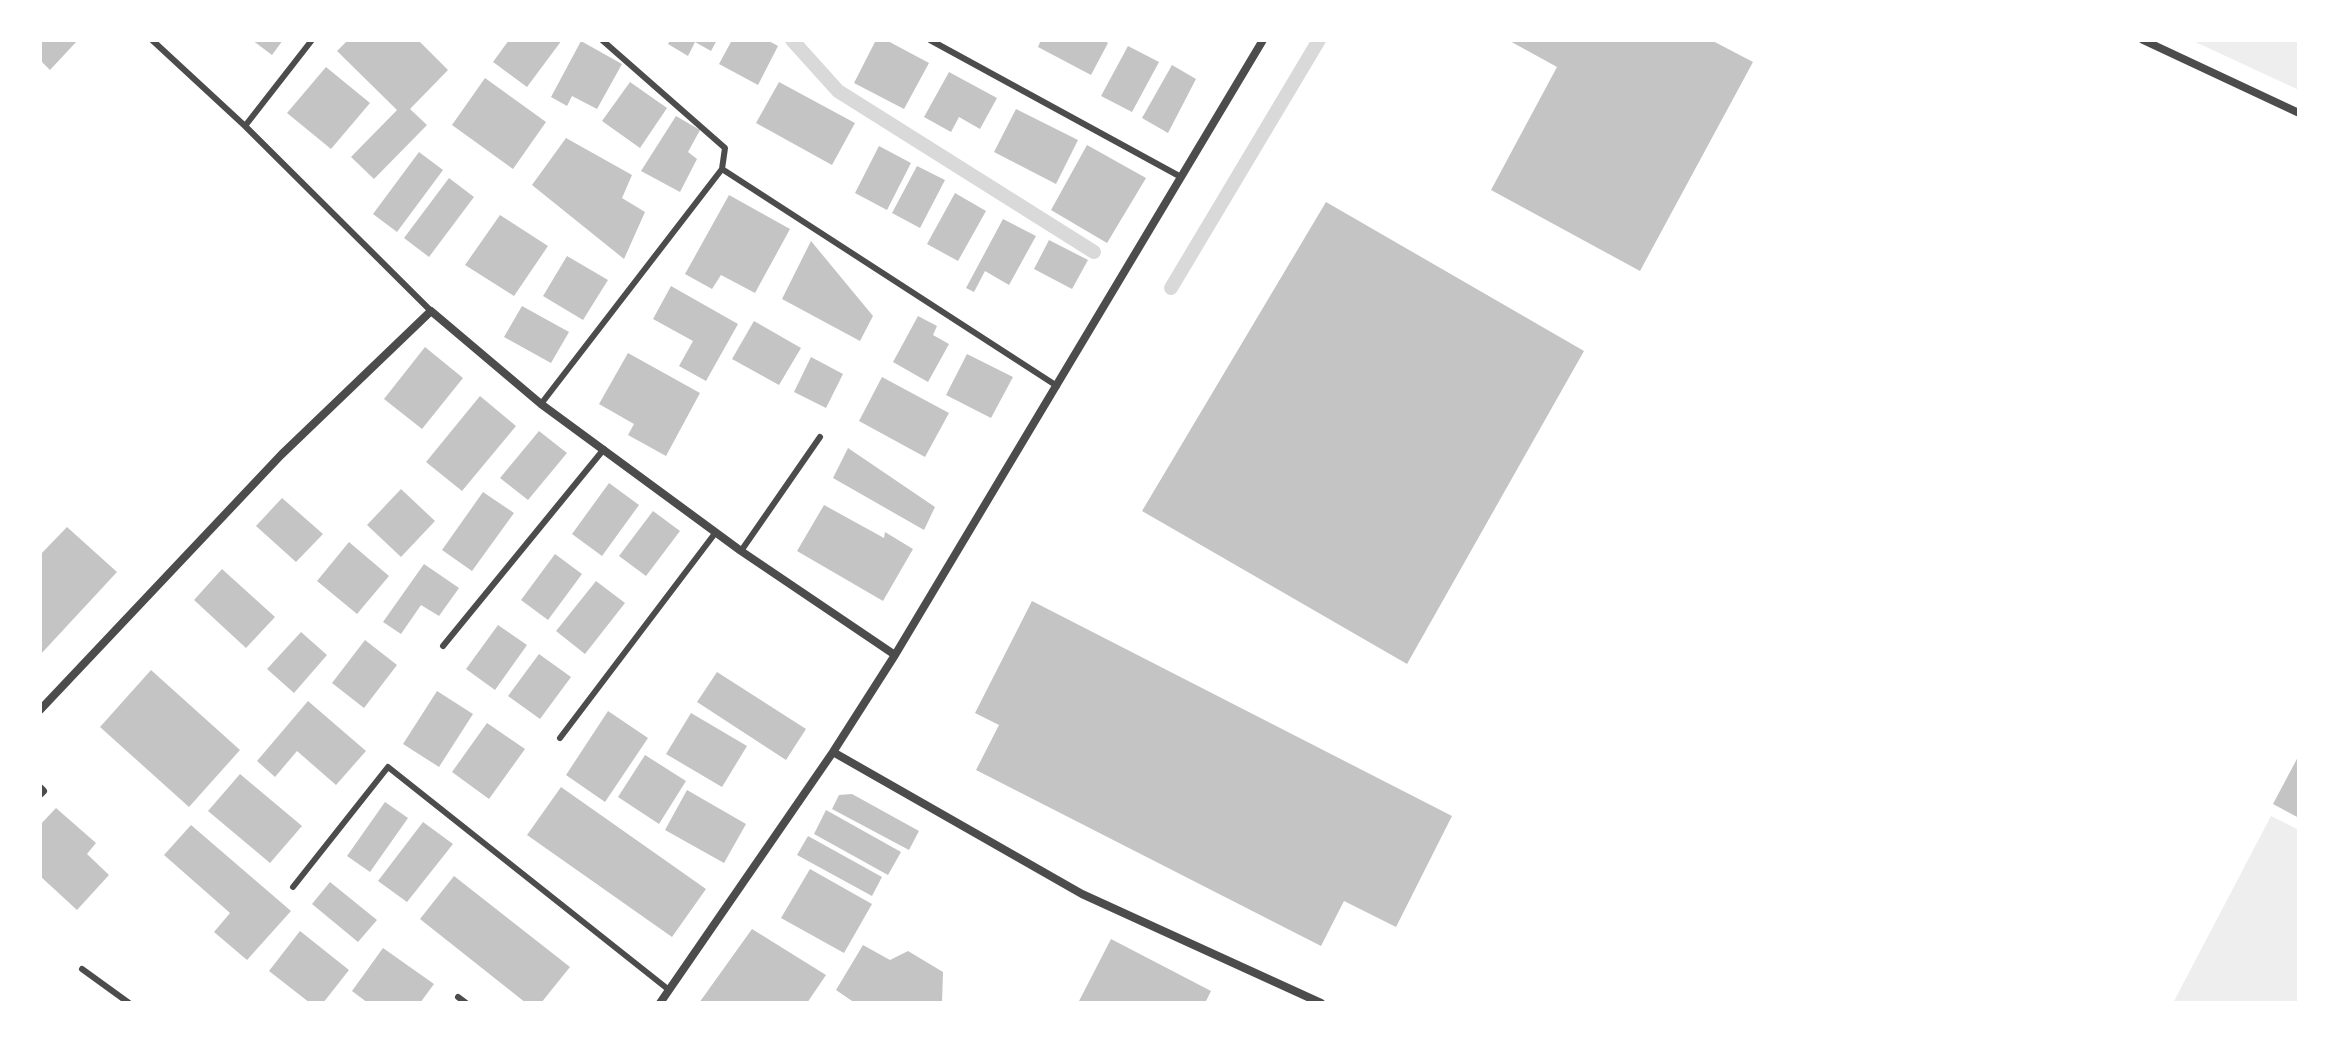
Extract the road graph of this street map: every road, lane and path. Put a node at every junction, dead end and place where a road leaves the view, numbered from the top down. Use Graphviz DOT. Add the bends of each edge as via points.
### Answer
graph roads {
  1 [pos="152,40"];
  2 [pos="312,40"];
  3 [pos="602,40"];
  4 [pos="930,40"];
  5 [pos="1263,40"];
  6 [pos="2143,40"];
  7 [pos="2299,113"];
  8 [pos="245,126"];
  9 [pos="722,169"];
  10 [pos="1181,177"];
  11 [pos="431,311"];
  12 [pos="1057,386"];
  13 [pos="541,404"];
  14 [pos="820,437"];
  15 [pos="604,449"];
  16 [pos="716,532"];
  17 [pos="741,551"];
  18 [pos="443,646"];
  19 [pos="895,655"];
  20 [pos="40,710"];
  21 [pos="560,738"];
  22 [pos="833,752"];
  23 [pos="293,887"];
  24 [pos="82,969"];
  25 [pos="669,990"];
  26 [pos="458,997"];
  27 [pos="129,1003"];
  28 [pos="466,1003"];
  29 [pos="660,1003"];
  30 [pos="1321,1003"];
  1 -- 8 [label="lane"];
  2 -- 8 [label="lane"];
  3 -- 9 [label="lane" via="725,148"];
  4 -- 10 [label="lane"];
  5 -- 10 [label="street"];
  6 -- 7 [label="street"];
  8 -- 11 [label="lane"];
  9 -- 12 [label="lane"];
  9 -- 13 [label="lane"];
  10 -- 12 [label="street"];
  11 -- 13 [label="street"];
  11 -- 20 [label="street" via="281,455"];
  12 -- 19 [label="street"];
  13 -- 15 [label="street"];
  14 -- 17 [label="lane"];
  15 -- 16 [label="street"];
  15 -- 18 [label="lane"];
  16 -- 17 [label="street"];
  16 -- 21 [label="lane"];
  17 -- 19 [label="street"];
  19 -- 22 [label="street"];
  22 -- 25 [label="street"];
  22 -- 30 [label="street" via="1082,894"];
  23 -- 25 [label="lane" via="388,767"];
  24 -- 27 [label="lane"];
  25 -- 29 [label="street"];
  26 -- 28 [label="lane"];
}
